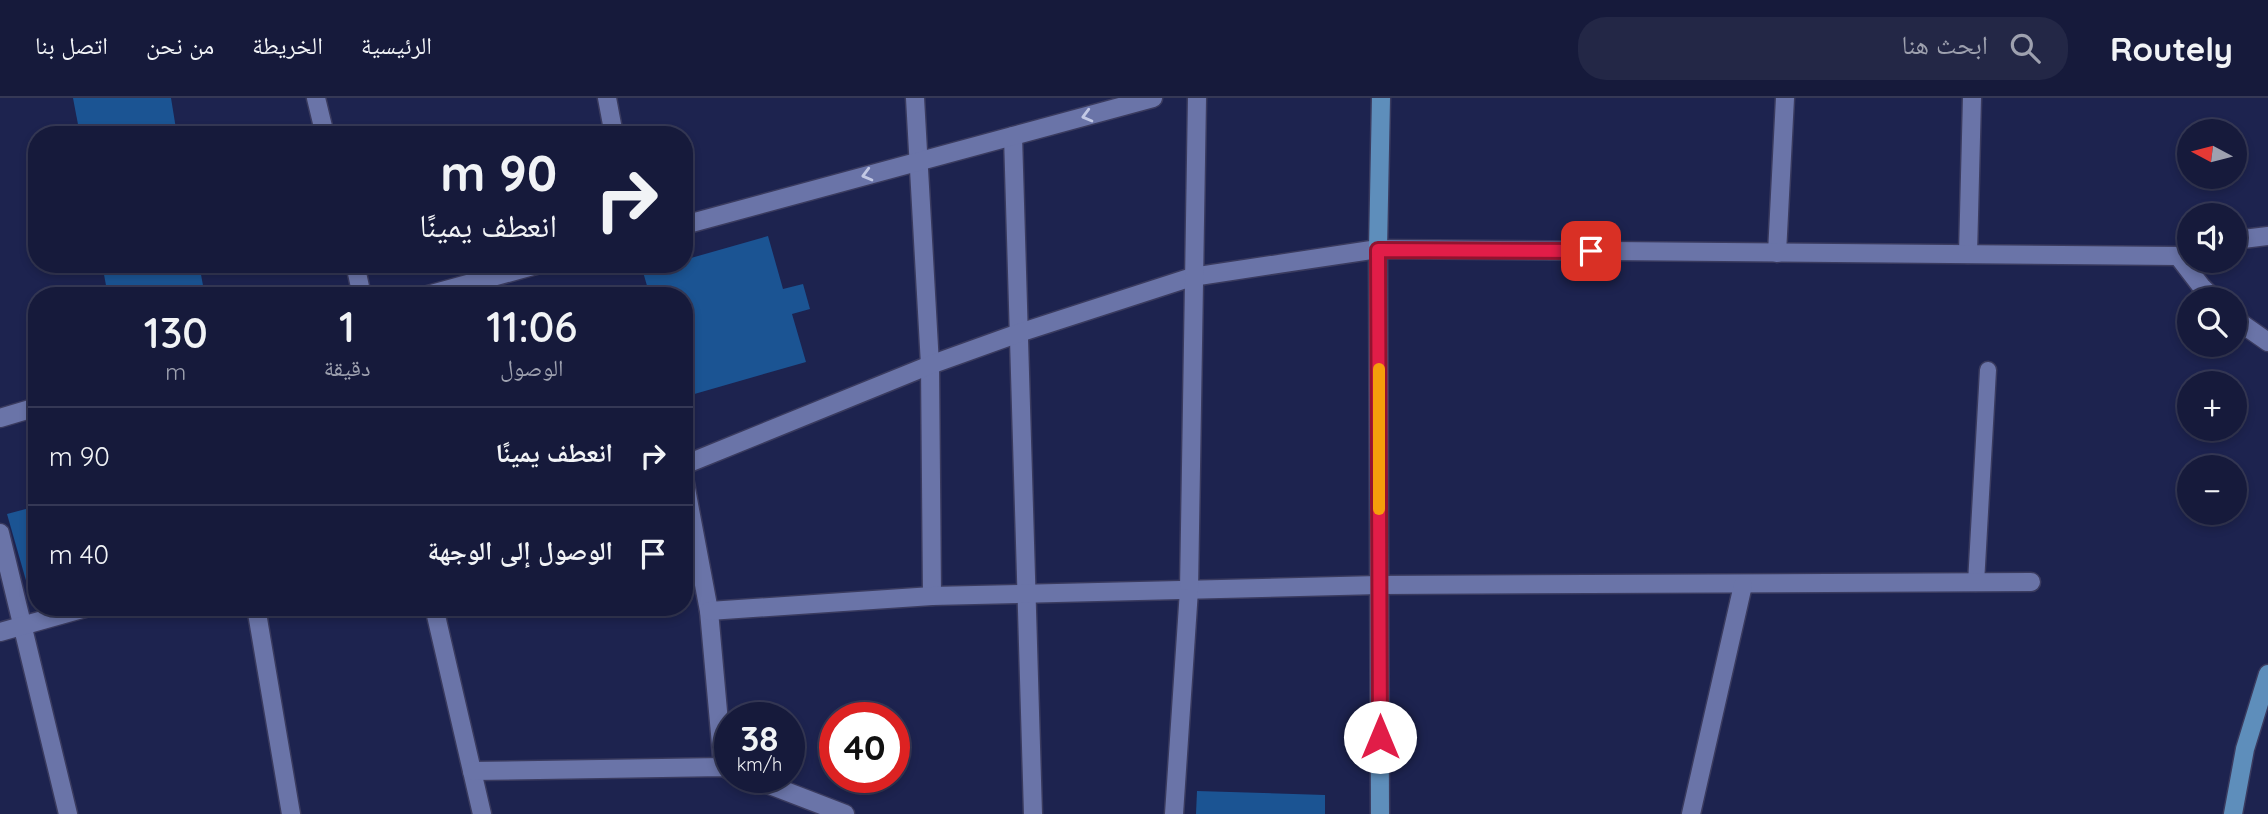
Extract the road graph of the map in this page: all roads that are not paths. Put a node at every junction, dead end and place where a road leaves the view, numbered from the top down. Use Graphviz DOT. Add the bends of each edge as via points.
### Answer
graph roads {
  1 [pos="316,98"];
  2 [pos="607,98"];
  3 [pos="915,98"];
  4 [pos="1153,98"];
  5 [pos="1197,98"];
  6 [pos="1381,98"];
  7 [pos="1785,98"];
  8 [pos="1972,98"];
  9 [pos="323,126"];
  10 [pos="612,126"];
  11 [pos="1013,136"];
  12 [pos="918,161"];
  13 [pos="693,223"];
  14 [pos="2268,236"];
  15 [pos="2247,239"];
  16 [pos="1378,250"];
  17 [pos="1777,253"];
  18 [pos="1968,254"];
  19 [pos="2177,254"];
  20 [pos="507,273"];
  21 [pos="1192,277"];
  22 [pos="457,287"];
  23 [pos="2247,327"];
  24 [pos="1019,333"];
  25 [pos="2268,342"];
  26 [pos="930,365"];
  27 [pos="1988,370"];
  28 [pos="28,410"];
  29 [pos="0,418"];
  30 [pos="693,461"];
  31 [pos="693,526"];
  32 [pos="0,533"];
  33 [pos="2031,582"];
  34 [pos="1976,583"];
  35 [pos="1379,584"];
  36 [pos="1743,585"];
  37 [pos="1189,590"];
  38 [pos="1027,594"];
  39 [pos="932,596"];
  40 [pos="709,611"];
  41 [pos="58,616"];
  42 [pos="258,616"];
  43 [pos="436,616"];
  44 [pos="23,626"];
  45 [pos="0,632"];
  46 [pos="2268,674"];
  47 [pos="719,702"];
  48 [pos="714,768"];
  49 [pos="472,771"];
  50 [pos="790,793"];
  51 [pos="68,814"];
  52 [pos="291,814"];
  53 [pos="482,814"];
  54 [pos="845,814"];
  55 [pos="1033,814"];
  56 [pos="1174,814"];
  57 [pos="1382,814"];
  58 [pos="1691,814"];
  59 [pos="2233,814"];
  1 -- 9 [label="street"];
  2 -- 10 [label="street"];
  3 -- 12 [label="street"];
  4 -- 11 [label="street, one-way"];
  5 -- 21 [label="street"];
  6 -- 16 [label="street"];
  7 -- 17 [label="street"];
  8 -- 18 [label="street"];
  11 -- 12 [label="street"];
  11 -- 24 [label="street"];
  12 -- 13 [label="street, one-way"];
  12 -- 26 [label="street"];
  14 -- 15 [label="street"];
  16 -- 17 [label="street"];
  16 -- 21 [label="street"];
  16 -- 35 [label="street"];
  17 -- 18 [label="street"];
  18 -- 19 [label="street"];
  20 -- 22 [label="street"];
  21 -- 24 [label="street"];
  21 -- 37 [label="street"];
  23 -- 25 [label="street"];
  24 -- 26 [label="street"];
  24 -- 38 [label="street"];
  26 -- 30 [label="street"];
  26 -- 39 [label="street"];
  27 -- 34 [label="lane"];
  28 -- 29 [label="street"];
  31 -- 40 [label="street"];
  32 -- 44 [label="street"];
  33 -- 34 [label="street"];
  34 -- 36 [label="street"];
  35 -- 36 [label="street"];
  35 -- 37 [label="street"];
  35 -- 57 [label="street"];
  36 -- 58 [label="street"];
  37 -- 38 [label="street"];
  37 -- 56 [label="street"];
  38 -- 39 [label="street"];
  38 -- 55 [label="street"];
  39 -- 40 [label="street"];
  40 -- 47 [label="street"];
  41 -- 44 [label="street"];
  42 -- 52 [label="street"];
  43 -- 49 [label="street"];
  44 -- 45 [label="street"];
  44 -- 51 [label="street"];
  46 -- 59 [label="street" via="2245,749"];
  48 -- 49 [label="street"];
  49 -- 53 [label="street"];
  50 -- 54 [label="street"];
}
